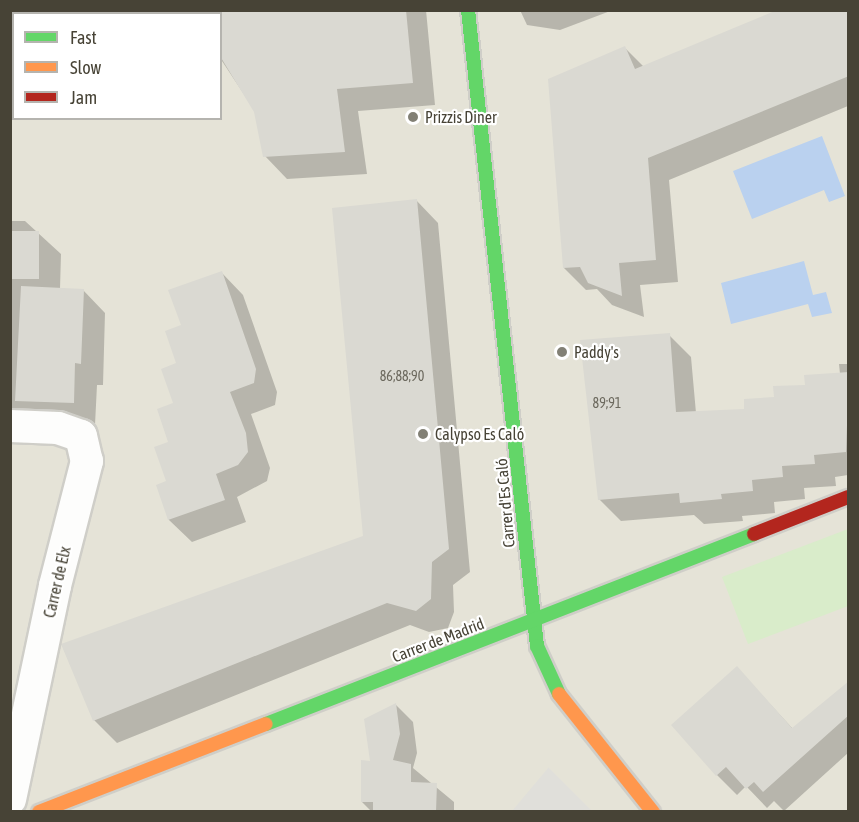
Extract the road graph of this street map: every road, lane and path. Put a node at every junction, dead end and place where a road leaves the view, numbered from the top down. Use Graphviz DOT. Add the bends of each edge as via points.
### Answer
graph roads {
  1 [pos="468,10"];
  2 [pos="10,426"];
  3 [pos="849,497"];
  4 [pos="533,621"];
  5 [pos="10,799"];
  6 [pos="39,812"];
  7 [pos="653,812"];
  1 -- 4 [label="street, Carrer d'Es Caló"];
  2 -- 5 [label="street, Carrer de Elx" via="58,428 81,436 87,461 55,586"];
  3 -- 4 [label="street, Carrer de Madrid"];
  4 -- 6 [label="street, Carrer de Madrid"];
  4 -- 7 [label="street, Carrer d'Es Caló" via="546,672 562,700"];
}
